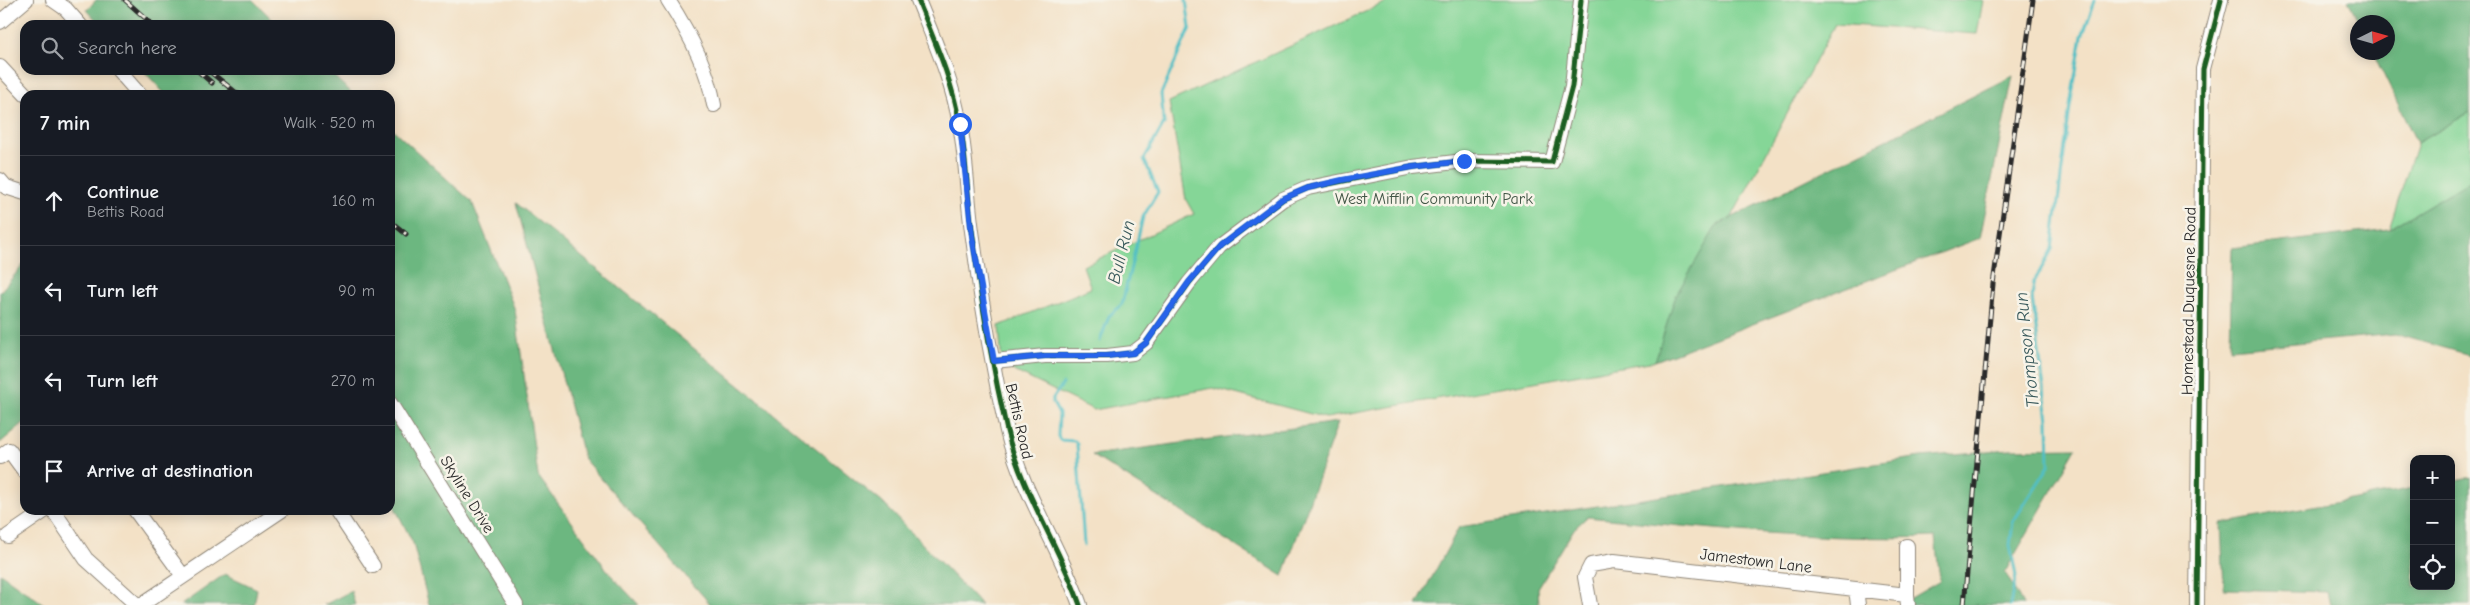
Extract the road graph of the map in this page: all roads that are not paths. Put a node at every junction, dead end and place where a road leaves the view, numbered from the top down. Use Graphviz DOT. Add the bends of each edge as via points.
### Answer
graph roads {
  1 [pos="26,0"];
  2 [pos="53,0"];
  3 [pos="668,0"];
  4 [pos="918,0"];
  5 [pos="1581,0"];
  6 [pos="2222,0"];
  7 [pos="76,20"];
  8 [pos="0,22"];
  9 [pos="0,67"];
  10 [pos="122,75"];
  11 [pos="21,90"];
  12 [pos="136,90"];
  13 [pos="714,105"];
  14 [pos="2,186"];
  15 [pos="20,191"];
  16 [pos="994,361"];
  17 [pos="395,411"];
  18 [pos="0,457"];
  19 [pos="20,465"];
  20 [pos="39,515"];
  21 [pos="56,515"];
  22 [pos="139,515"];
  23 [pos="274,515"];
  24 [pos="339,515"];
  25 [pos="8,536"];
  26 [pos="1906,546"];
  27 [pos="373,566"];
  28 [pos="183,576"];
  29 [pos="1856,589"];
  30 [pos="1908,600"];
  31 [pos="137,605"];
  32 [pos="141,605"];
  33 [pos="516,605"];
  34 [pos="1080,605"];
  35 [pos="1590,605"];
  36 [pos="1858,605"];
  37 [pos="2197,605"];
  1 -- 8 [label="street"];
  2 -- 7 [label="street"];
  3 -- 13 [label="street" via="701,61"];
  4 -- 16 [label="street, Bettis Road" via="950,86 960,124 972,236"];
  5 -- 16 [label="street" via="1572,86 1552,162 1464,161 1413,167 1308,188 1282,199 1220,246 1189,282 1146,343 1133,353"];
  6 -- 37 [label="street, Homestead Duquesne Road" via="2203,69"];
  9 -- 11 [label="street"];
  10 -- 12 [label="street"];
  14 -- 15 [label="street"];
  16 -- 34 [label="street, Bettis Road" via="1015,460"];
  17 -- 33 [label="street, Skyline Drive"];
  18 -- 19 [label="street" via="9,450"];
  20 -- 25 [label="street"];
  21 -- 31 [label="street" via="86,559"];
  22 -- 28 [label="street"];
  23 -- 28 [label="street"];
  24 -- 27 [label="street"];
  26 -- 30 [label="street"];
  28 -- 32 [label="street"];
  29 -- 30 [label="street, Jamestown Lane"];
  29 -- 35 [label="street, Jamestown Lane" via="1614,561 1591,565 1585,577"];
  29 -- 36 [label="street"];
}
